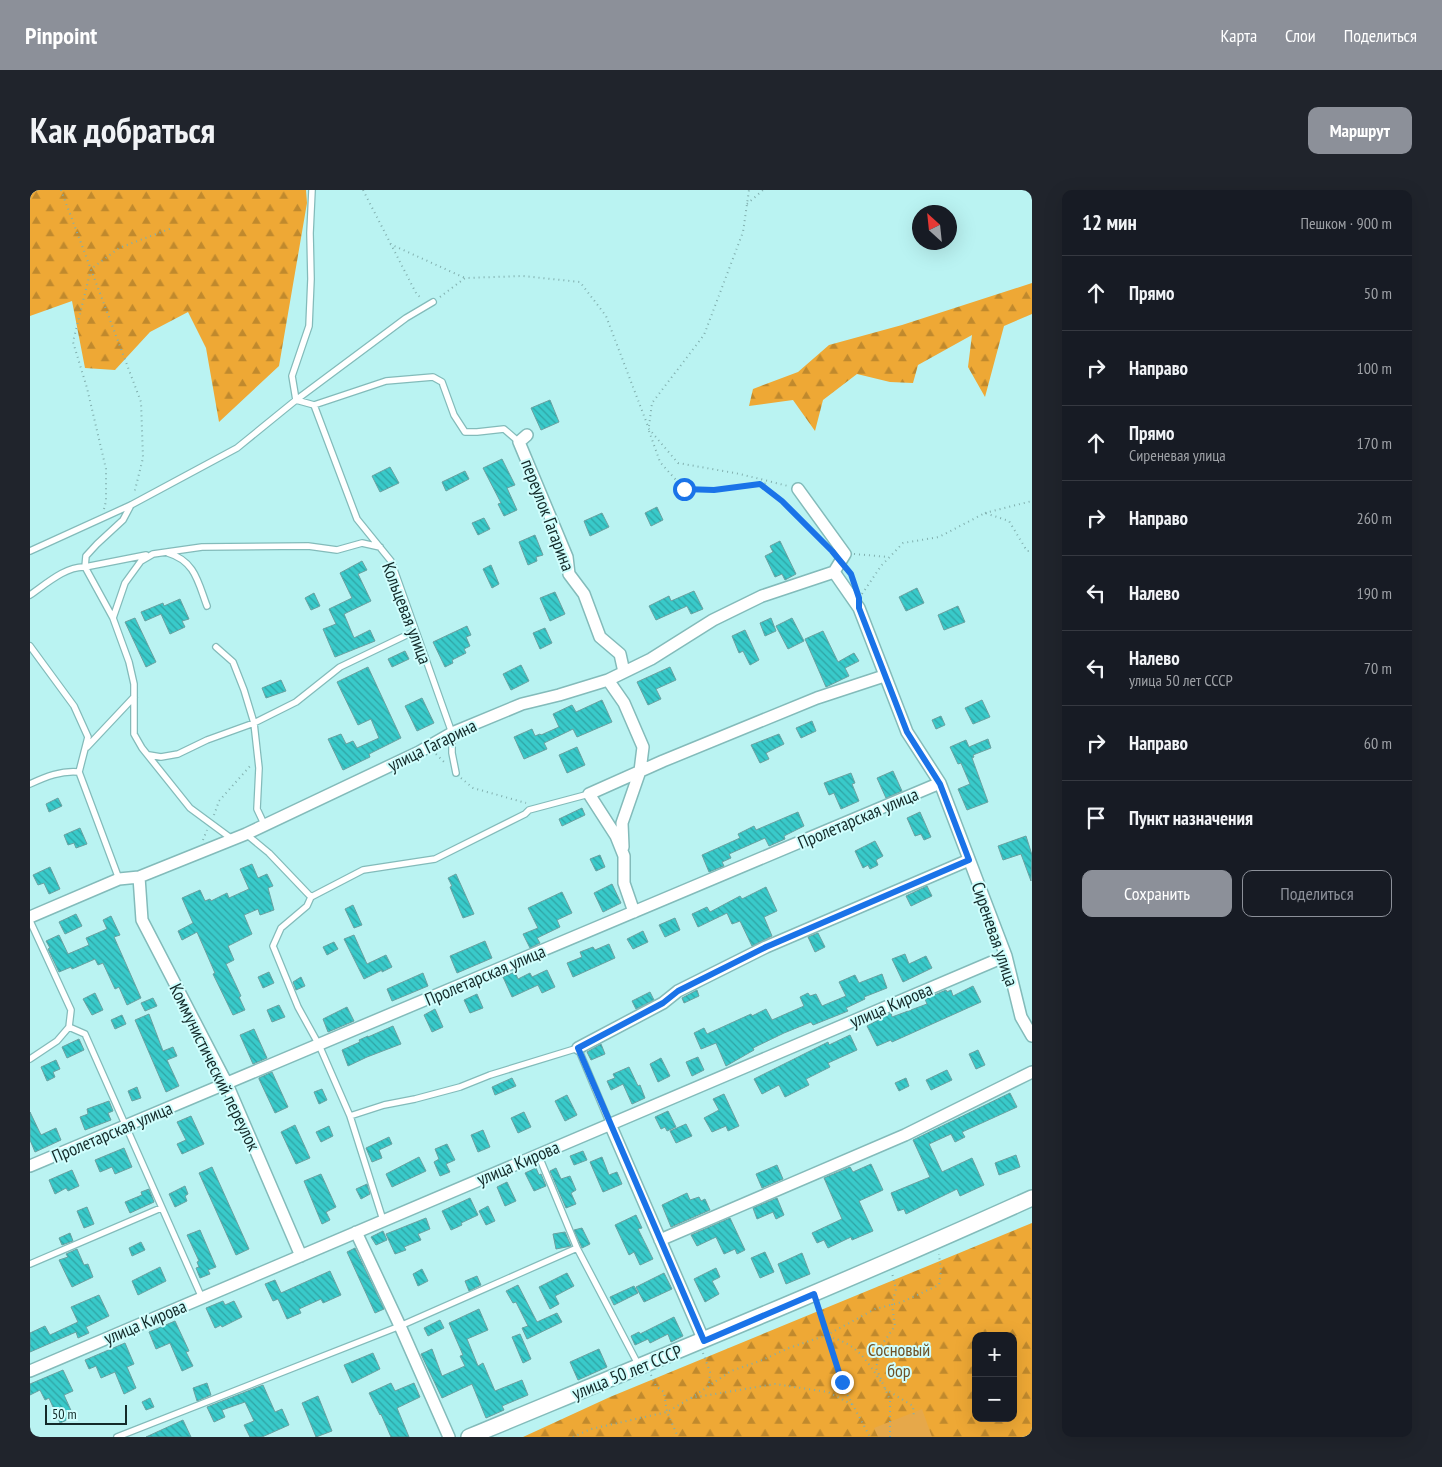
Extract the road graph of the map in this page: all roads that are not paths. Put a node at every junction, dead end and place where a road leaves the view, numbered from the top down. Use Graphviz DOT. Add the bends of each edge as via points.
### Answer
graph roads {
  1 [pos="312,190"];
  2 [pos="433,302"];
  3 [pos="296,400"];
  4 [pos="314,405"];
  5 [pos="523,438"];
  6 [pos="798,489"];
  7 [pos="131,504"];
  8 [pos="380,547"];
  9 [pos="30,551"];
  10 [pos="154,554"];
  11 [pos="85,567"];
  12 [pos="834,572"];
  13 [pos="30,595"];
  14 [pos="206,606"];
  15 [pos="113,618"];
  16 [pos="414,631"];
  17 [pos="30,646"];
  18 [pos="216,647"];
  19 [pos="624,672"];
  20 [pos="884,676"];
  21 [pos="608,680"];
  22 [pos="134,697"];
  23 [pos="254,723"];
  24 [pos="452,733"];
  25 [pos="85,748"];
  26 [pos="149,755"];
  27 [pos="640,771"];
  28 [pos="79,772"];
  29 [pos="456,773"];
  30 [pos="30,784"];
  31 [pos="940,784"];
  32 [pos="589,794"];
  33 [pos="264,826"];
  34 [pos="246,834"];
  35 [pos="232,839"];
  36 [pos="624,856"];
  37 [pos="969,860"];
  38 [pos="138,877"];
  39 [pos="119,879"];
  40 [pos="311,897"];
  41 [pos="634,912"];
  42 [pos="30,919"];
  43 [pos="1006,956"];
  44 [pos="68,1027"];
  45 [pos="1032,1036"];
  46 [pos="319,1045"];
  47 [pos="578,1048"];
  48 [pos="30,1059"];
  49 [pos="1032,1072"];
  50 [pos="227,1084"];
  51 [pos="350,1116"];
  52 [pos="610,1124"];
  53 [pos="126,1126"];
  54 [pos="538,1154"];
  55 [pos="30,1166"];
  56 [pos="1032,1198"];
  57 [pos="161,1208"];
  58 [pos="383,1220"];
  59 [pos="356,1232"];
  60 [pos="660,1240"];
  61 [pos="577,1248"];
  62 [pos="301,1256"];
  63 [pos="30,1264"];
  64 [pos="202,1298"];
  65 [pos="400,1326"];
  66 [pos="704,1341"];
  67 [pos="643,1365"];
  68 [pos="30,1371"];
  69 [pos="117,1437"];
  70 [pos="449,1437"];
  71 [pos="469,1437"];
  1 -- 3 [label="lane" via="309,326 292,376"];
  2 -- 3 [label="lane" via="406,318"];
  3 -- 4 [label="lane"];
  3 -- 7 [label="lane" via="237,448"];
  4 -- 5 [label="lane" via="386,381 433,377 442,382 464,432 504,429"];
  4 -- 8 [label="lane, Кольцевая улица" via="357,519"];
  5 -- 19 [label="street, переулок Гагарина" via="567,557 569,574 584,594 600,637 620,654"];
  6 -- 12 [label="street" via="842,557"];
  7 -- 9 [label="lane"];
  7 -- 11 [label="lane" via="123,520 86,556"];
  8 -- 10 [label="lane" via="362,543 337,550 308,546 202,547"];
  8 -- 16 [label="lane, Кольцевая улица" via="391,561"];
  10 -- 11 [label="lane"];
  10 -- 14 [label="lane" via="178,556 193,570"];
  10 -- 15 [label="lane" via="141,561 126,583"];
  11 -- 13 [label="lane" via="76,567"];
  11 -- 15 [label="lane"];
  12 -- 19 [label="street, улица Гагарина" via="762,596 713,620"];
  12 -- 20 [label="street, Сиреневая улица" via="859,608"];
  15 -- 22 [label="lane" via="129,662"];
  16 -- 23 [label="lane" via="340,667 296,702"];
  16 -- 24 [label="lane, Кольцевая улица"];
  17 -- 25 [label="lane" via="74,706 88,737"];
  18 -- 23 [label="lane" via="233,662"];
  19 -- 21 [label="street, улица Гагарина"];
  20 -- 27 [label="street" via="817,698"];
  20 -- 31 [label="street, Сиреневая улица" via="907,732"];
  21 -- 24 [label="street, улица Гагарина" via="522,704"];
  21 -- 27 [label="street" via="624,703 643,747"];
  22 -- 25 [label="lane"];
  22 -- 26 [label="lane" via="134,734"];
  23 -- 26 [label="lane" via="178,754"];
  23 -- 33 [label="lane" via="259,768 257,809"];
  24 -- 29 [label="lane, Кольцевая улица"];
  24 -- 33 [label="street, улица Гагарина"];
  25 -- 28 [label="lane"];
  26 -- 35 [label="lane" via="190,808"];
  27 -- 32 [label="street"];
  27 -- 36 [label="street" via="622,823"];
  28 -- 30 [label="lane" via="49,776"];
  28 -- 39 [label="lane"];
  31 -- 37 [label="street, Сиреневая улица"];
  31 -- 41 [label="street, Пролетарская улица"];
  32 -- 36 [label="street" via="616,836"];
  32 -- 40 [label="lane" via="529,810 435,860 363,870"];
  33 -- 34 [label="street, улица Гагарина"];
  34 -- 35 [label="street, улица Гагарина"];
  34 -- 40 [label="lane"];
  35 -- 38 [label="street, улица Гагарина"];
  36 -- 41 [label="street" via="624,883"];
  37 -- 43 [label="street, Сиреневая улица"];
  37 -- 47 [label="street" via="766,947 678,991 663,1003"];
  38 -- 39 [label="street, улица Гагарина"];
  38 -- 50 [label="street, Коммунистический переулок" via="142,920"];
  39 -- 42 [label="street, улица Гагарина"];
  40 -- 46 [label="lane" via="307,906 281,928 273,946 298,1007"];
  41 -- 46 [label="street, Пролетарская улица"];
  42 -- 44 [label="lane" via="71,1010"];
  43 -- 45 [label="street, Сиреневая улица" via="1021,1017"];
  43 -- 52 [label="street, улица Кирова"];
  44 -- 48 [label="lane" via="57,1041"];
  44 -- 53 [label="lane" via="85,1034"];
  46 -- 50 [label="street, Пролетарская улица"];
  46 -- 51 [label="lane"];
  47 -- 51 [label="lane" via="460,1087"];
  47 -- 52 [label="lane"];
  49 -- 60 [label="street" via="905,1135"];
  50 -- 53 [label="street, Пролетарская улица"];
  50 -- 62 [label="street, Коммунистический переулок"];
  51 -- 58 [label="lane"];
  52 -- 54 [label="street, улица Кирова"];
  52 -- 60 [label="street"];
  53 -- 55 [label="street, Пролетарская улица"];
  53 -- 57 [label="lane"];
  54 -- 58 [label="street, улица Кирова"];
  54 -- 61 [label="lane"];
  56 -- 66 [label="street, улица 50 лет СССР"];
  57 -- 63 [label="lane"];
  57 -- 64 [label="lane"];
  58 -- 59 [label="street, улица Кирова"];
  59 -- 62 [label="street, улица Кирова"];
  59 -- 65 [label="street"];
  60 -- 66 [label="street"];
  61 -- 65 [label="lane"];
  61 -- 67 [label="lane"];
  62 -- 64 [label="street, улица Кирова"];
  64 -- 68 [label="street, улица Кирова"];
  65 -- 69 [label="lane"];
  65 -- 70 [label="street"];
  66 -- 67 [label="street, улица 50 лет СССР"];
  67 -- 71 [label="street, улица 50 лет СССР"];
}
